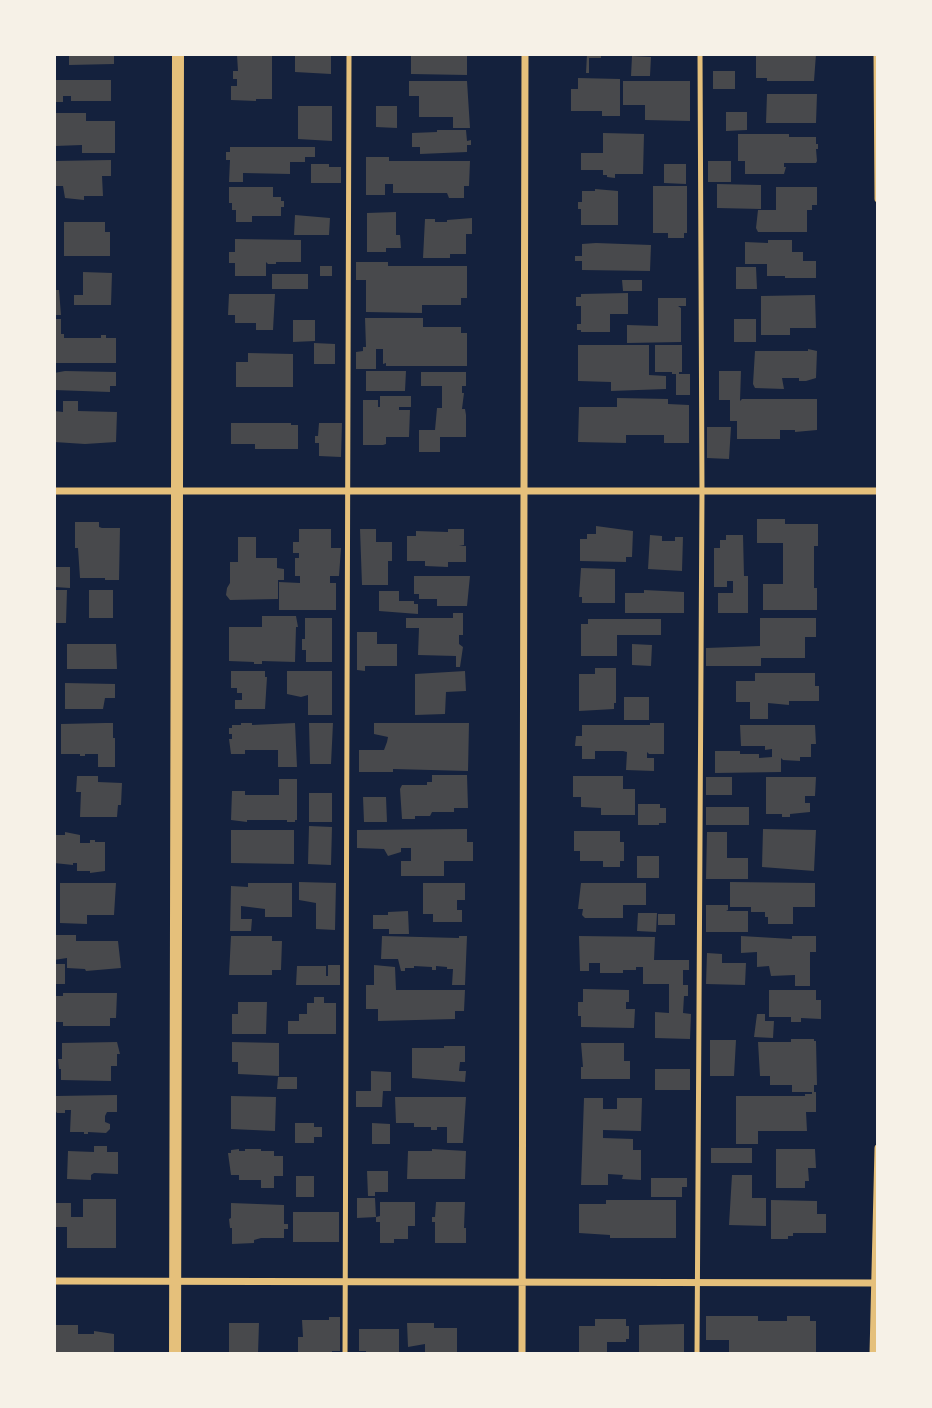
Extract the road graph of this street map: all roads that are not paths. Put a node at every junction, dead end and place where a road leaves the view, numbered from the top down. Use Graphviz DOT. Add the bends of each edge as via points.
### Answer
graph roads {
  1 [pos="178,54"];
  2 [pos="349,54"];
  3 [pos="525,54"];
  4 [pos="700,54"];
  5 [pos="877,54"];
  6 [pos="878,199"];
  7 [pos="54,491"];
  8 [pos="177,491"];
  9 [pos="349,491"];
  10 [pos="525,491"];
  11 [pos="702,491"];
  12 [pos="878,491"];
  13 [pos="878,1148"];
  14 [pos="175,1279"];
  15 [pos="54,1280"];
  16 [pos="345,1280"];
  17 [pos="522,1282"];
  18 [pos="697,1283"];
  19 [pos="876,1283"];
  20 [pos="175,1354"];
  21 [pos="345,1354"];
  22 [pos="522,1354"];
  23 [pos="697,1354"];
  24 [pos="873,1354"];
  1 -- 8 [label="street"];
  2 -- 9 [label="lane"];
  3 -- 10 [label="street"];
  4 -- 11 [label="lane"];
  5 -- 6 [label="street"];
  7 -- 8 [label="street"];
  8 -- 9 [label="street"];
  8 -- 14 [label="street"];
  9 -- 10 [label="street"];
  9 -- 16 [label="lane"];
  10 -- 11 [label="street"];
  10 -- 17 [label="street"];
  11 -- 12 [label="street"];
  11 -- 18 [label="lane"];
  13 -- 19 [label="street"];
  14 -- 15 [label="street"];
  14 -- 16 [label="street"];
  14 -- 20 [label="street"];
  16 -- 17 [label="street"];
  16 -- 21 [label="lane"];
  17 -- 18 [label="street"];
  17 -- 22 [label="street"];
  18 -- 19 [label="street"];
  18 -- 23 [label="lane"];
  19 -- 24 [label="street"];
}
